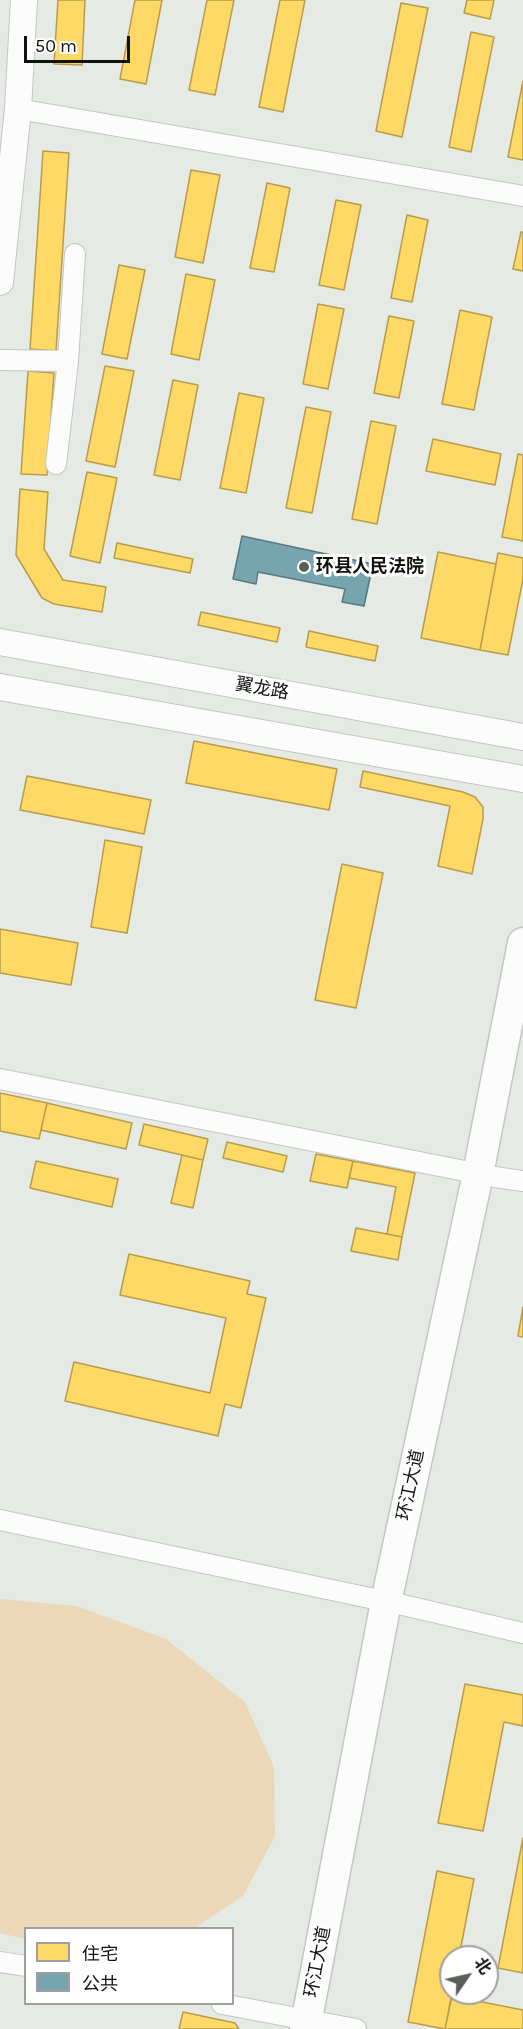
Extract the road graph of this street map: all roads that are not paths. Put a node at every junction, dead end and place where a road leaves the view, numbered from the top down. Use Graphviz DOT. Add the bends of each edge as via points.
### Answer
graph roads {
  1 [pos="24,0"];
  2 [pos="18,109"];
  3 [pos="523,196"];
  4 [pos="75,254"];
  5 [pos="0,282"];
  6 [pos="0,360"];
  7 [pos="68,361"];
  8 [pos="56,464"];
  9 [pos="0,642"];
  10 [pos="0,687"];
  11 [pos="523,736"];
  12 [pos="523,779"];
  13 [pos="523,943"];
  14 [pos="523,1033"];
  15 [pos="0,1079"];
  16 [pos="499,1177"];
  17 [pos="0,1520"];
  18 [pos="395,1604"];
  19 [pos="523,1634"];
  20 [pos="0,1962"];
  21 [pos="24,1966"];
  22 [pos="226,2005"];
  23 [pos="314,2025"];
  24 [pos="356,2029"];
  1 -- 2 [label="main road"];
  2 -- 3 [label="street"];
  2 -- 5 [label="main road"];
  4 -- 7 [label="street"];
  6 -- 7 [label="street"];
  7 -- 8 [label="street"];
  9 -- 11 [label="main road, 翼龙路"];
  10 -- 12 [label="main road"];
  13 -- 16 [label="highway, 环江大道"];
  14 -- 16 [label="highway, 环江大道"];
  15 -- 16 [label="street"];
  16 -- 18 [label="highway, 环江大道"];
  17 -- 18 [label="street"];
  18 -- 19 [label="street"];
  18 -- 23 [label="highway, 环江大道"];
  20 -- 21 [label="street"];
  22 -- 23 [label="street"];
  23 -- 24 [label="street"];
}
